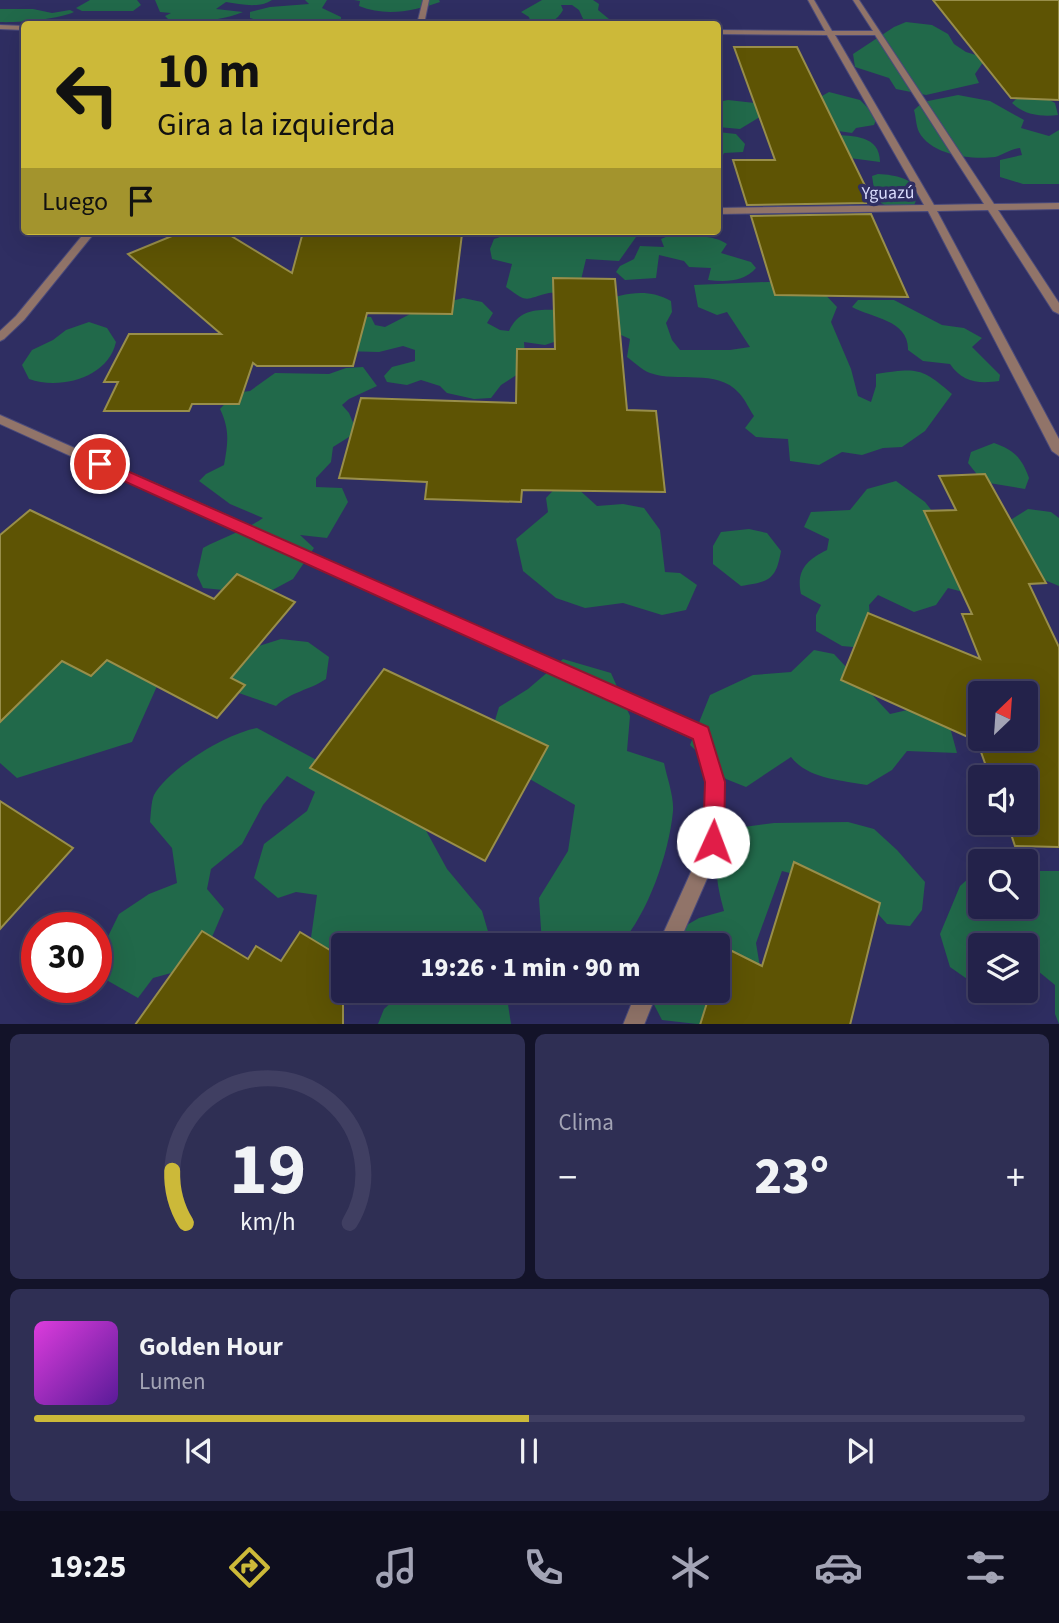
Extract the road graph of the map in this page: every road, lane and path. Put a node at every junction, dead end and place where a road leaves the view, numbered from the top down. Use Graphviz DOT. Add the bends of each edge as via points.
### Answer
graph roads {
  1 [pos="426,0"];
  2 [pos="811,0"];
  3 [pos="856,0"];
  4 [pos="421,21"];
  5 [pos="0,27"];
  6 [pos="21,28"];
  7 [pos="721,32"];
  8 [pos="828,32"];
  9 [pos="877,33"];
  10 [pos="1059,206"];
  11 [pos="993,207"];
  12 [pos="931,208"];
  13 [pos="721,211"];
  14 [pos="88,235"];
  15 [pos="1059,311"];
  16 [pos="0,337"];
  17 [pos="0,419"];
  18 [pos="1059,451"];
  19 [pos="673,933"];
  20 [pos="642,1003"];
  21 [pos="633,1024"];
  1 -- 4 [label="street"];
  2 -- 8 [label="street"];
  3 -- 9 [label="street"];
  5 -- 6 [label="street"];
  7 -- 8 [label="street"];
  8 -- 9 [label="street"];
  8 -- 12 [label="street"];
  9 -- 11 [label="street"];
  10 -- 11 [label="street, Yguazú"];
  11 -- 12 [label="street, Yguazú"];
  11 -- 15 [label="street"];
  12 -- 13 [label="street, Yguazú"];
  12 -- 18 [label="street"];
  14 -- 16 [label="street"];
  17 -- 19 [label="street" via="701,734 715,782 713,842"];
  20 -- 21 [label="street"];
}
